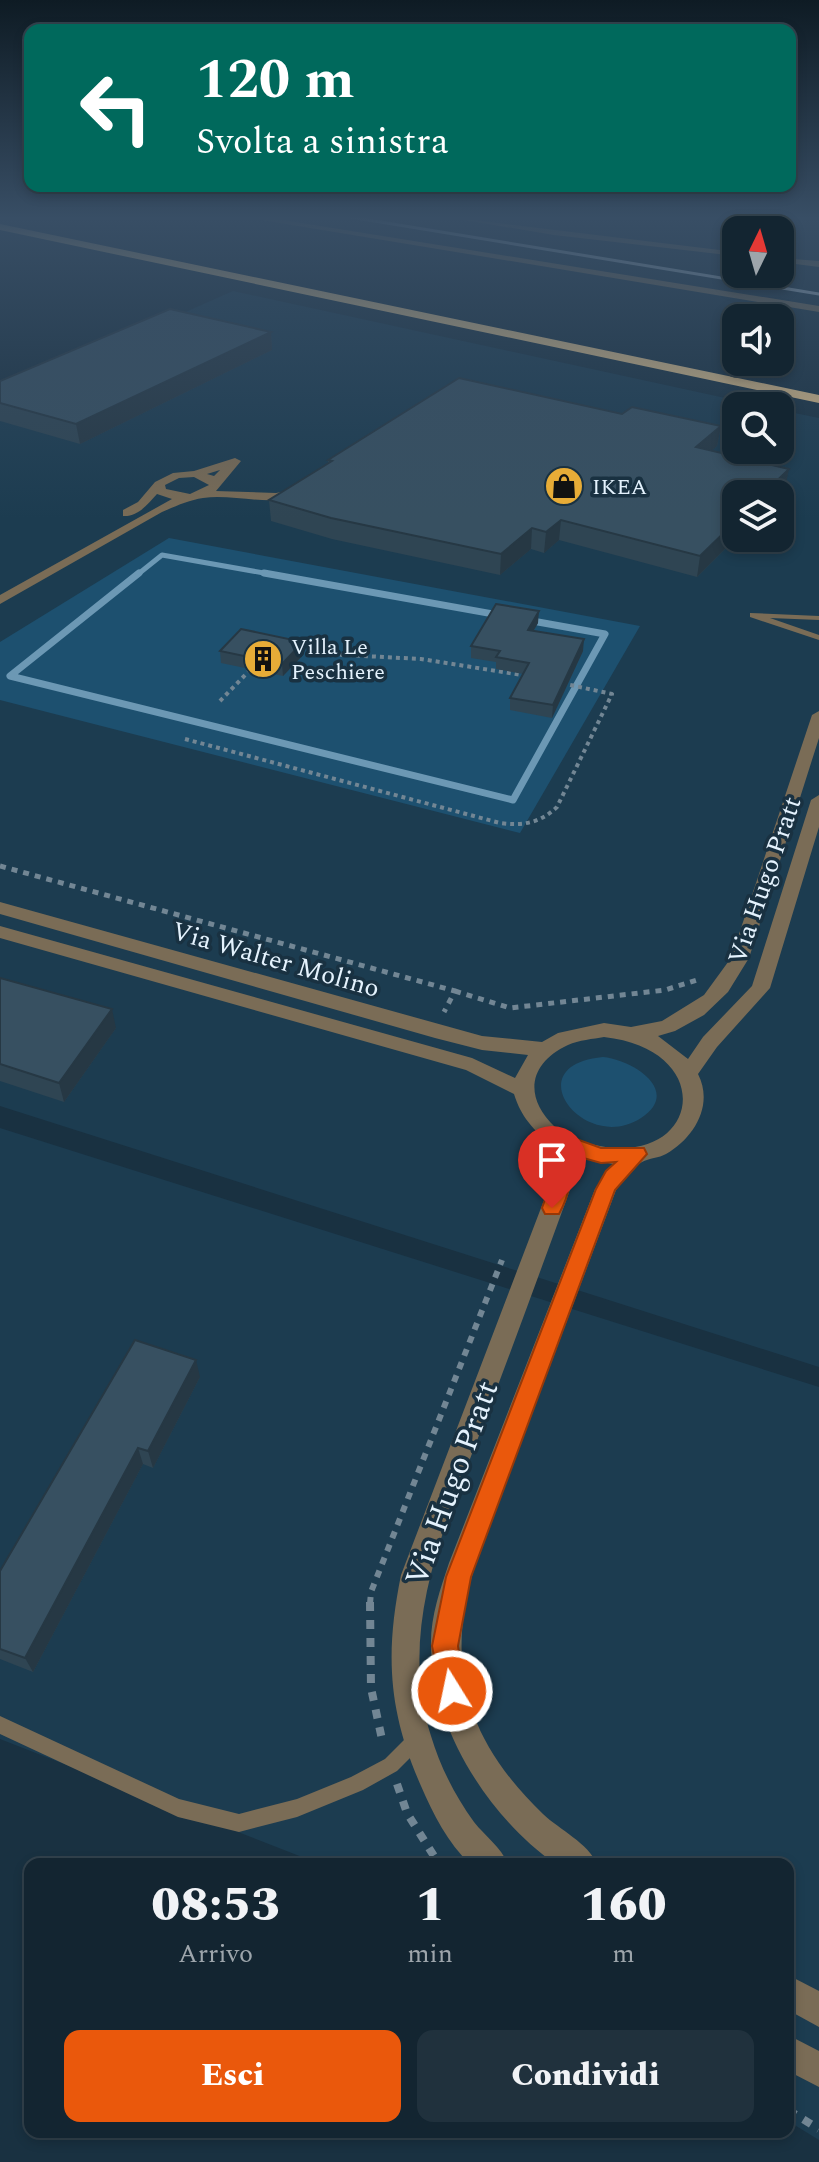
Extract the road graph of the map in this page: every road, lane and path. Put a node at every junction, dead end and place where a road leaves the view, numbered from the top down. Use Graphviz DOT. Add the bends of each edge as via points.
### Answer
graph roads {
  1 [pos="428,317"];
  2 [pos="476,317"];
  3 [pos="819,388"];
  4 [pos="819,399"];
  5 [pos="195,474"];
  6 [pos="214,483"];
  7 [pos="159,484"];
  8 [pos="314,485"];
  9 [pos="203,494"];
  10 [pos="238,494"];
  11 [pos="186,497"];
  12 [pos="0,585"];
  13 [pos="0,600"];
  14 [pos="819,618"];
  15 [pos="819,638"];
  16 [pos="308,653"];
  17 [pos="249,671"];
  18 [pos="541,679"];
  19 [pos="555,682"];
  20 [pos="220,701"];
  21 [pos="819,715"];
  22 [pos="185,739"];
  23 [pos="819,800"];
  24 [pos="0,866"];
  25 [pos="0,908"];
  26 [pos="0,932"];
  27 [pos="701,978"];
  28 [pos="455,991"];
  29 [pos="435,1031"];
  30 [pos="631,1034"];
  31 [pos="541,1049"];
  32 [pos="688,1073"];
  33 [pos="523,1090"];
  34 [pos="557,1139"];
  35 [pos="637,1154"];
  36 [pos="0,1725"];
  37 [pos="418,1738"];
  38 [pos="484,1858"];
  39 [pos="574,1858"];
  40 [pos="794,1995"];
  41 [pos="819,2010"];
  42 [pos="794,2055"];
  43 [pos="819,2070"];
  44 [pos="794,2114"];
  45 [pos="819,2129"];
  1 -- 4 [label="highway"];
  2 -- 3 [label="highway"];
  5 -- 6 [label="street"];
  5 -- 6 [label="street" via="235,461"];
  5 -- 7 [label="street"];
  6 -- 9 [label="street"];
  6 -- 10 [label="street"];
  7 -- 11 [label="street" via="165,494"];
  7 -- 12 [label="street" via="142,504"];
  8 -- 10 [label="street" via="289,495"];
  9 -- 10 [label="street"];
  9 -- 11 [label="street"];
  11 -- 13 [label="street"];
  14 -- 15 [label="lane" via="753,615"];
  16 -- 18 [label="path" via="434,660"];
  17 -- 20 [label="path"];
  19 -- 22 [label="path" via="612,694 557,807 530,825 500,823"];
  21 -- 30 [label="street, Via Hugo Pratt" via="730,978 691,1017 671,1027"];
  23 -- 32 [label="street, Via Hugo Pratt" via="761,988"];
  24 -- 28 [label="path"];
  25 -- 29 [label="street, Via Walter Molino"];
  26 -- 33 [label="street, Via Walter Molino" via="472,1065"];
  27 -- 28 [label="path" via="665,990 510,1008"];
  28 -- 29 [label="path"];
  29 -- 31 [label="street, Via Walter Molino"];
  30 -- 31 [label="street" via="577,1032"];
  30 -- 32 [label="street" via="657,1044"];
  31 -- 33 [label="street" via="527,1065"];
  32 -- 35 [label="street" via="696,1099 691,1120 676,1138"];
  33 -- 34 [label="street" via="530,1113"];
  34 -- 35 [label="street" via="601,1155"];
  34 -- 37 [label="street, Via Hugo Pratt" via="560,1187 415,1575 404,1649 406,1694"];
  35 -- 39 [label="street, Via Hugo Pratt" via="606,1189 459,1577 445,1646 456,1713 473,1749 515,1806"];
  36 -- 37 [label="lane" via="178,1808 239,1823 357,1784 391,1765"];
  37 -- 38 [label="street, Via Hugo Pratt" via="444,1803"];
  40 -- 41 [label="street"];
  42 -- 43 [label="street"];
  44 -- 45 [label="path"];
}
